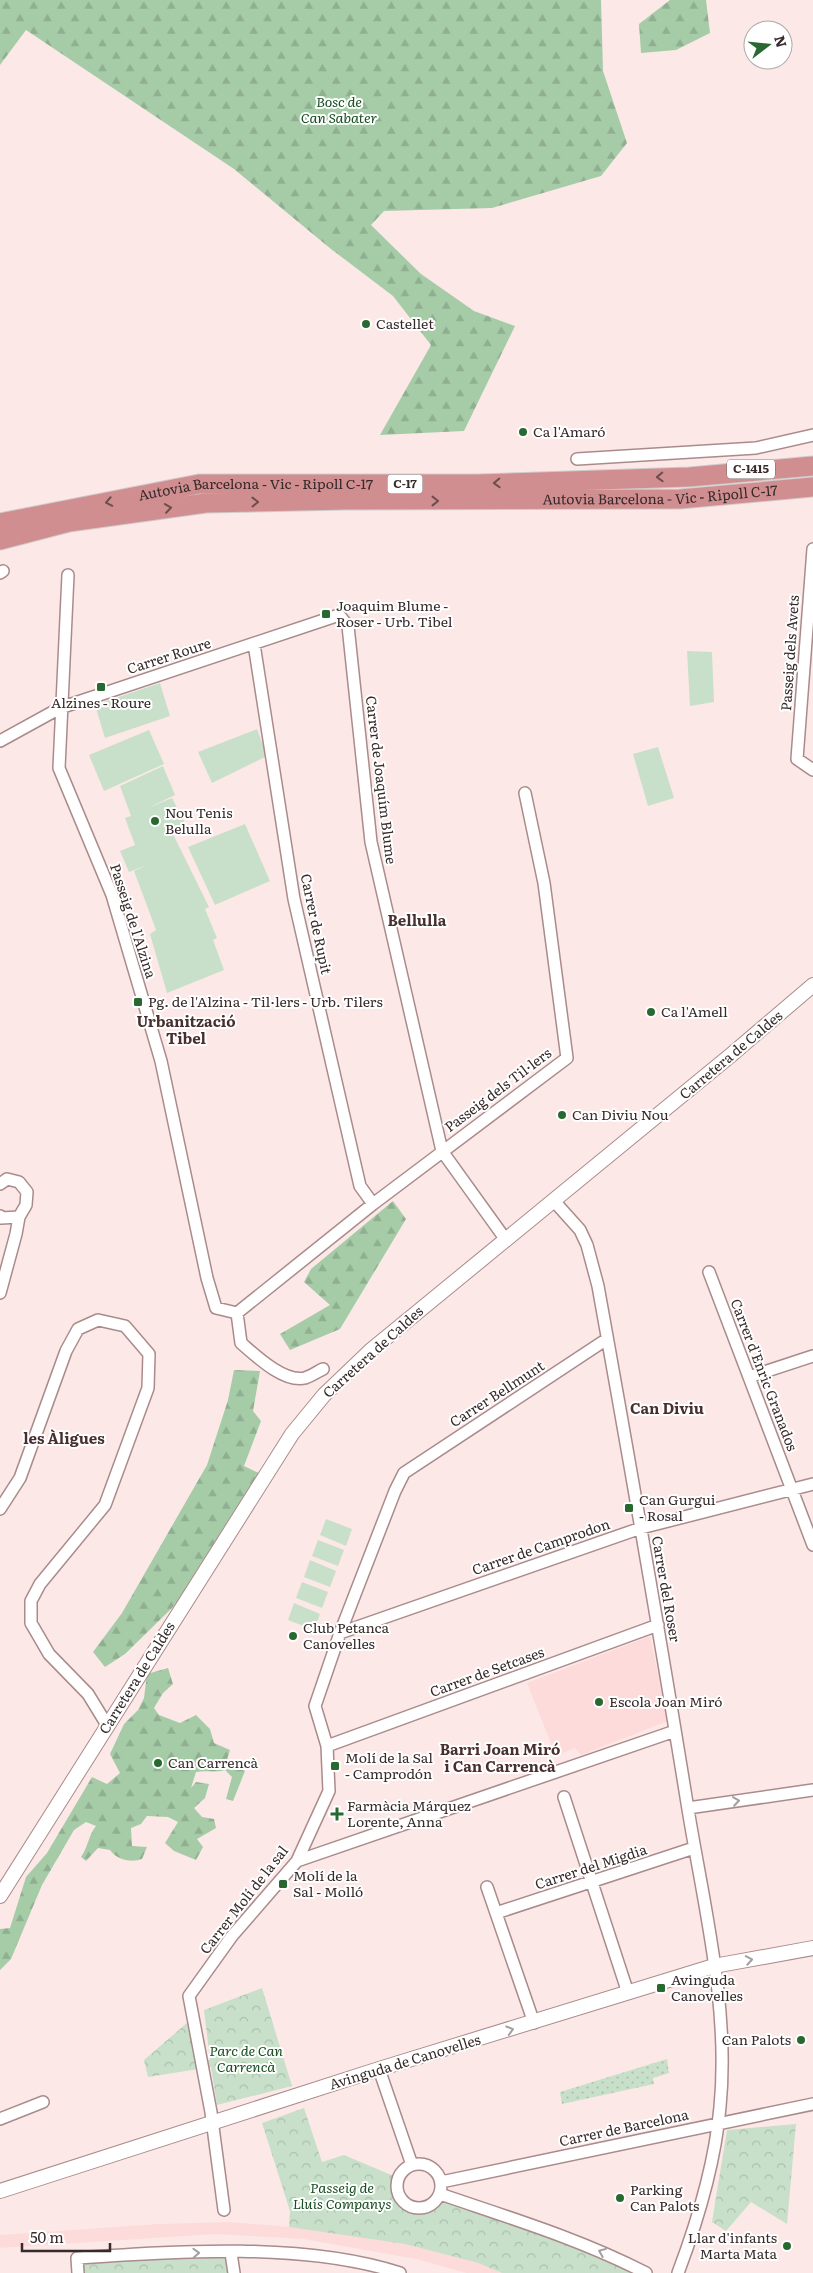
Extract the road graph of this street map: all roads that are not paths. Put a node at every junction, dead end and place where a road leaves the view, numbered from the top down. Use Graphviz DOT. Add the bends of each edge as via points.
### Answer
graph roads {
  1 [pos="813,435"];
  2 [pos="577,459"];
  3 [pos="813,461"];
  4 [pos="813,466"];
  5 [pos="690,476"];
  6 [pos="813,487"];
  7 [pos="680,499"];
  8 [pos="813,499"];
  9 [pos="0,523"];
  10 [pos="0,540"];
  11 [pos="813,549"];
  12 [pos="68,575"];
  13 [pos="348,626"];
  14 [pos="254,644"];
  15 [pos="60,708"];
  16 [pos="0,742"];
  17 [pos="813,770"];
  18 [pos="525,793"];
  19 [pos="813,985"];
  20 [pos="442,1151"];
  21 [pos="0,1184"];
  22 [pos="554,1201"];
  23 [pos="374,1204"];
  24 [pos="0,1216"];
  25 [pos="19,1217"];
  26 [pos="506,1240"];
  27 [pos="709,1272"];
  28 [pos="0,1293"];
  29 [pos="237,1313"];
  30 [pos="607,1339"];
  31 [pos="813,1356"];
  32 [pos="323,1369"];
  33 [pos="749,1377"];
  34 [pos="404,1473"];
  35 [pos="813,1484"];
  36 [pos="792,1489"];
  37 [pos="0,1509"];
  38 [pos="641,1528"];
  39 [pos="813,1545"];
  40 [pos="658,1625"];
  41 [pos="340,1633"];
  42 [pos="107,1725"];
  43 [pos="675,1731"];
  44 [pos="327,1746"];
  45 [pos="813,1790"];
  46 [pos="564,1797"];
  47 [pos="688,1808"];
  48 [pos="694,1848"];
  49 [pos="297,1861"];
  50 [pos="591,1882"];
  51 [pos="487,1887"];
  52 [pos="0,1896"];
  53 [pos="496,1914"];
  54 [pos="813,1948"];
  55 [pos="714,1966"];
  56 [pos="628,1993"];
  57 [pos="534,2023"];
  58 [pos="379,2069"];
  59 [pos="43,2102"];
  60 [pos="813,2104"];
  61 [pos="0,2118"];
  62 [pos="718,2123"];
  63 [pos="212,2124"];
  64 [pos="412,2165"];
  65 [pos="440,2188"];
  66 [pos="0,2191"];
  67 [pos="224,2210"];
  68 [pos="231,2253"];
  69 [pos="78,2273"];
  70 [pos="234,2273"];
  71 [pos="400,2273"];
  72 [pos="646,2273"];
  73 [pos="678,2273"];
  1 -- 2 [label="street" via="756,448"];
  3 -- 5 [label="highway, C-1415"];
  4 -- 5 [label="highway, Autovia Barcelona - Vic - Ripoll C-17 / C-17"];
  5 -- 9 [label="highway, Autovia Barcelona - Vic - Ripoll C-17 / C-17, one-way" via="478,484 199,484"];
  6 -- 7 [label="highway, Autovia Barcelona - Vic - Ripoll C-17 / C-17"];
  7 -- 8 [label="highway" via="754,503"];
  10 -- 7 [label="highway, Autovia Barcelona - Vic - Ripoll C-17 / C-17, one-way" via="69,522 206,503"];
  11 -- 17 [label="street, Passeig dels Avets" via="798,759"];
  12 -- 15 [label="street, Passeig de l'Alzina"];
  13 -- 14 [label="street, Carrer Roure" via="339,615"];
  13 -- 20 [label="street, Carrer de Joaquím Blume" via="371,842"];
  14 -- 15 [label="street, Carrer Roure"];
  14 -- 23 [label="street, Carrer de Rupit" via="294,898 360,1186"];
  15 -- 16 [label="street, Carrer Roure"];
  15 -- 29 [label="street, Passeig de l'Alzina" via="59,768 112,895 159,1052 207,1278 216,1308"];
  18 -- 20 [label="street, Passeig dels Til·lers" via="544,882 567,1058"];
  19 -- 22 [label="street, Carretera de Caldes"];
  20 -- 23 [label="street, Passeig dels Til·lers"];
  20 -- 26 [label="street, Carrer de Joaquím Blume"];
  21 -- 25 [label="street" via="7,1179 19,1182 27,1192 26,1205"];
  22 -- 26 [label="street, Carretera de Caldes"];
  22 -- 30 [label="street, Carrer del Roser" via="580,1230 586,1244 598,1286"];
  23 -- 29 [label="street, Passeig dels Til·lers"];
  24 -- 25 [label="street"];
  25 -- 28 [label="street"];
  26 -- 42 [label="street, Carretera de Caldes" via="370,1351 324,1395 300,1424"];
  27 -- 33 [label="street, Carrer d'Enric Granados"];
  29 -- 32 [label="street" via="241,1343 266,1365 288,1376 304,1378"];
  30 -- 34 [label="street, Carrer Bellmunt"];
  30 -- 38 [label="street, Carrer del Roser"];
  31 -- 33 [label="street"];
  33 -- 36 [label="street, Carrer d'Enric Granados"];
  34 -- 41 [label="street, Carrer Molí de la sal"];
  35 -- 36 [label="street, Carrer de Camprodon"];
  36 -- 38 [label="street, Carrer de Camprodon"];
  36 -- 39 [label="street, Carrer d'Enric Granados"];
  37 -- 42 [label="street" via="20,1478 66,1351 78,1329 98,1320 125,1326 149,1354 148,1388 105,1505 40,1584 31,1601 31,1623 49,1654 88,1694"];
  38 -- 40 [label="street, Carrer del Roser"];
  38 -- 41 [label="street, Carrer de Camprodon"];
  40 -- 43 [label="street, Carrer del Roser"];
  40 -- 44 [label="street, Carrer de Setcases"];
  41 -- 44 [label="street, Carrer Molí de la sal" via="315,1706"];
  42 -- 52 [label="street, Carretera de Caldes"];
  43 -- 47 [label="street, Carrer del Roser"];
  43 -- 49 [label="street"];
  44 -- 49 [label="street, Carrer Molí de la sal" via="329,1791"];
  47 -- 45 [label="street, one-way"];
  46 -- 50 [label="street"];
  47 -- 48 [label="street, Carrer del Roser"];
  48 -- 50 [label="street, Carrer del Migdia"];
  48 -- 55 [label="street, Carrer del Roser"];
  49 -- 63 [label="street, Carrer Molí de la sal" via="232,1936 189,1996"];
  50 -- 53 [label="street, Carrer del Migdia"];
  50 -- 56 [label="street"];
  51 -- 53 [label="street"];
  53 -- 57 [label="street"];
  55 -- 54 [label="street, Avinguda de Canovelles, one-way"];
  55 -- 56 [label="street, Avinguda de Canovelles"];
  55 -- 62 [label="street, Carrer del Roser" via="722,2030"];
  56 -- 57 [label="street, Avinguda de Canovelles"];
  58 -- 57 [label="street, Avinguda de Canovelles, one-way"];
  58 -- 63 [label="street, Avinguda de Canovelles"];
  58 -- 64 [label="street"];
  59 -- 61 [label="street"];
  60 -- 62 [label="street, Carrer de Barcelona"];
  62 -- 65 [label="street, Carrer de Barcelona"];
  62 -- 73 [label="street, Carrer del Roser" via="694,2231"];
  63 -- 66 [label="street, Avinguda de Canovelles"];
  63 -- 67 [label="street, Carrer Molí de la sal"];
  64 -- 65 [label="street" via="427,2165 438,2175"];
  64 -- 65 [label="street" via="401,2172 396,2184 403,2203 417,2209 424,2208 431,2205"];
  72 -- 65 [label="street, one-way"];
  69 -- 68 [label="street, one-way" via="78,2258"];
  68 -- 70 [label="street"];
  68 -- 71 [label="street" via="293,2253"];
}
